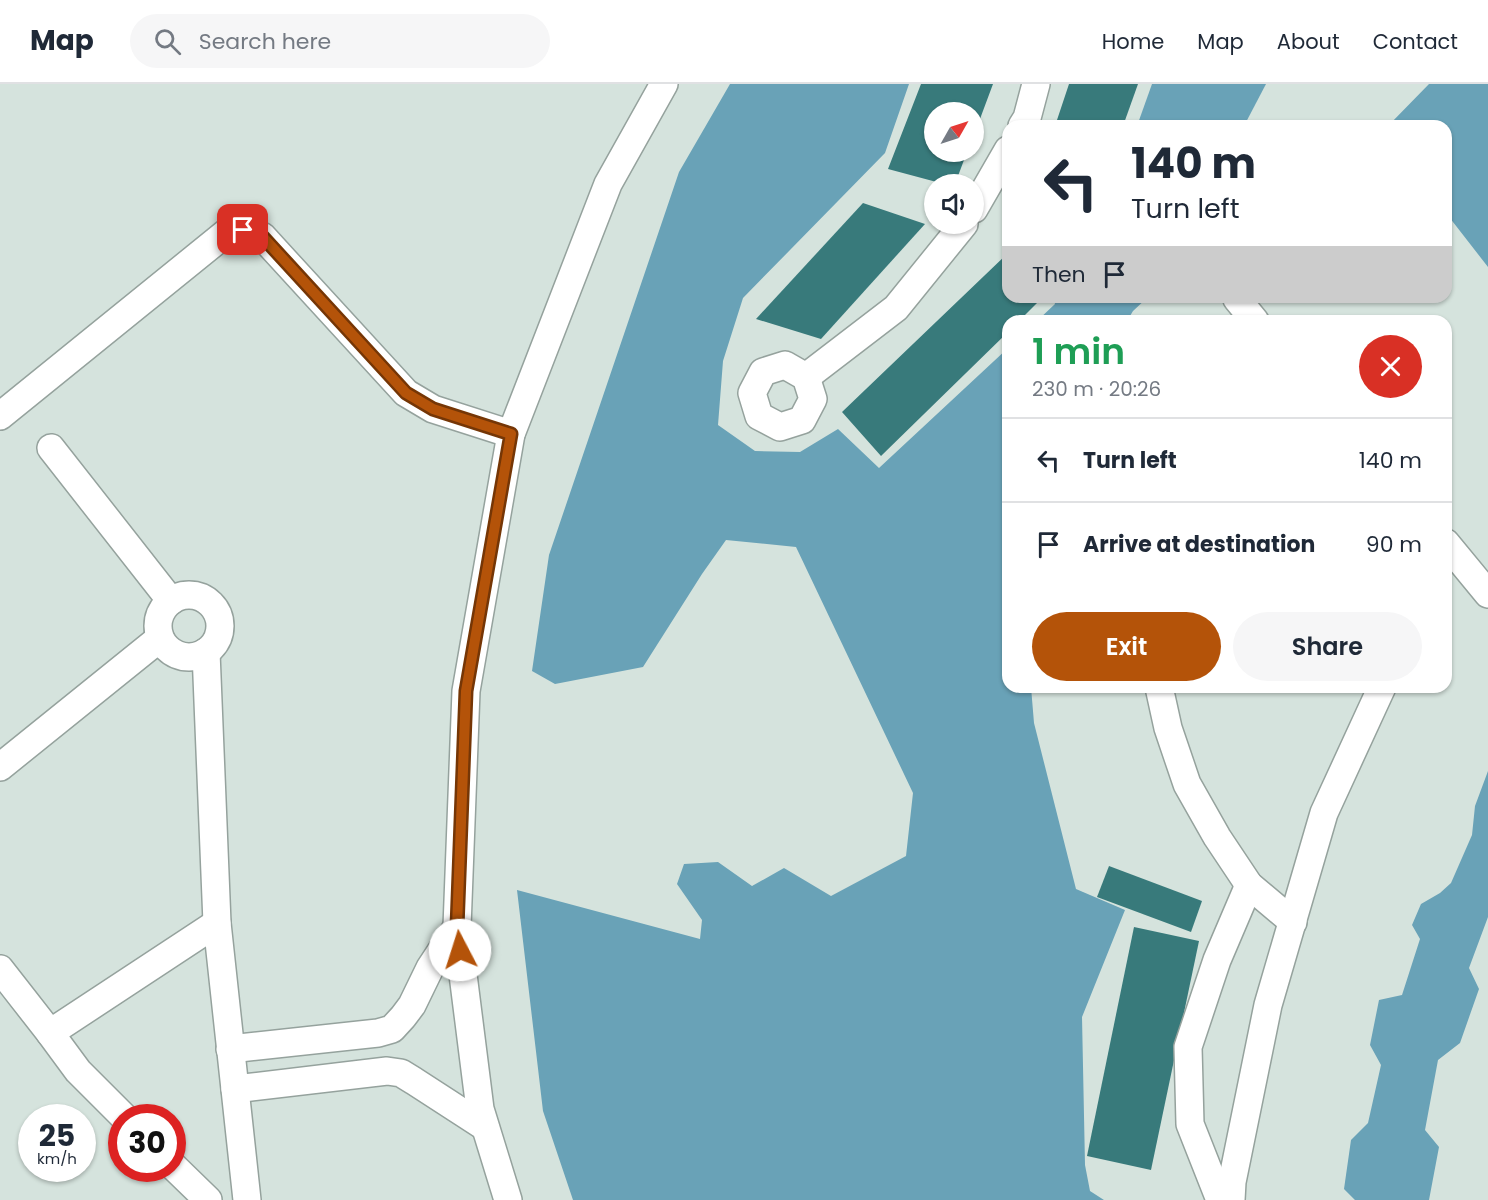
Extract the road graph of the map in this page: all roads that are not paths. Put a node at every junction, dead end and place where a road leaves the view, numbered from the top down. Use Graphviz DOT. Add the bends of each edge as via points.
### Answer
graph roads {
  1 [pos="664,84"];
  2 [pos="1036,84"];
  3 [pos="1026,120"];
  4 [pos="1002,160"];
  5 [pos="984,192"];
  6 [pos="956,234"];
  7 [pos="1240,303"];
  8 [pos="1250,315"];
  9 [pos="806,377"];
  10 [pos="0,416"];
  11 [pos="511,434"];
  12 [pos="51,448"];
  13 [pos="1452,562"];
  14 [pos="1488,594"];
  15 [pos="171,601"];
  16 [pos="160,639"];
  17 [pos="206,652"];
  18 [pos="1160,693"];
  19 [pos="1379,693"];
  20 [pos="0,767"];
  21 [pos="1249,885"];
  22 [pos="1293,922"];
  23 [pos="218,923"];
  24 [pos="457,927"];
  25 [pos="0,969"];
  26 [pos="50,1033"];
  27 [pos="230,1049"];
  28 [pos="235,1089"];
  29 [pos="110,1104"];
  30 [pos="485,1127"];
  31 [pos="186,1179"];
  32 [pos="208,1200"];
  33 [pos="247,1200"];
  34 [pos="508,1200"];
  35 [pos="1220,1200"];
  36 [pos="1231,1200"];
  1 -- 11 [label="street" via="609,184"];
  2 -- 3 [label="street"];
  4 -- 5 [label="street"];
  6 -- 9 [label="street" via="896,308"];
  7 -- 8 [label="street"];
  10 -- 11 [label="street" via="226,233 243,230 262,236 406,393 433,409"];
  11 -- 24 [label="street" via="466,691"];
  12 -- 15 [label="street"];
  13 -- 14 [label="street"];
  15 -- 16 [label="street" via="159,618"];
  15 -- 17 [label="street" via="192,596 211,605 217,614 218,635"];
  16 -- 17 [label="street" via="166,648 185,657"];
  16 -- 20 [label="street"];
  17 -- 23 [label="street"];
  18 -- 21 [label="street" via="1187,784"];
  19 -- 22 [label="street" via="1324,813"];
  21 -- 22 [label="street"];
  21 -- 35 [label="street" via="1217,960 1188,1047 1190,1124"];
  22 -- 36 [label="street" via="1268,1005"];
  23 -- 26 [label="street"];
  23 -- 27 [label="street"];
  24 -- 27 [label="street" via="412,1005 392,1029"];
  24 -- 30 [label="street"];
  25 -- 26 [label="street"];
  26 -- 29 [label="street" via="78,1071"];
  27 -- 28 [label="street"];
  28 -- 30 [label="street" via="387,1071 401,1073"];
  28 -- 33 [label="street"];
  30 -- 34 [label="street"];
  31 -- 32 [label="street"];
}
